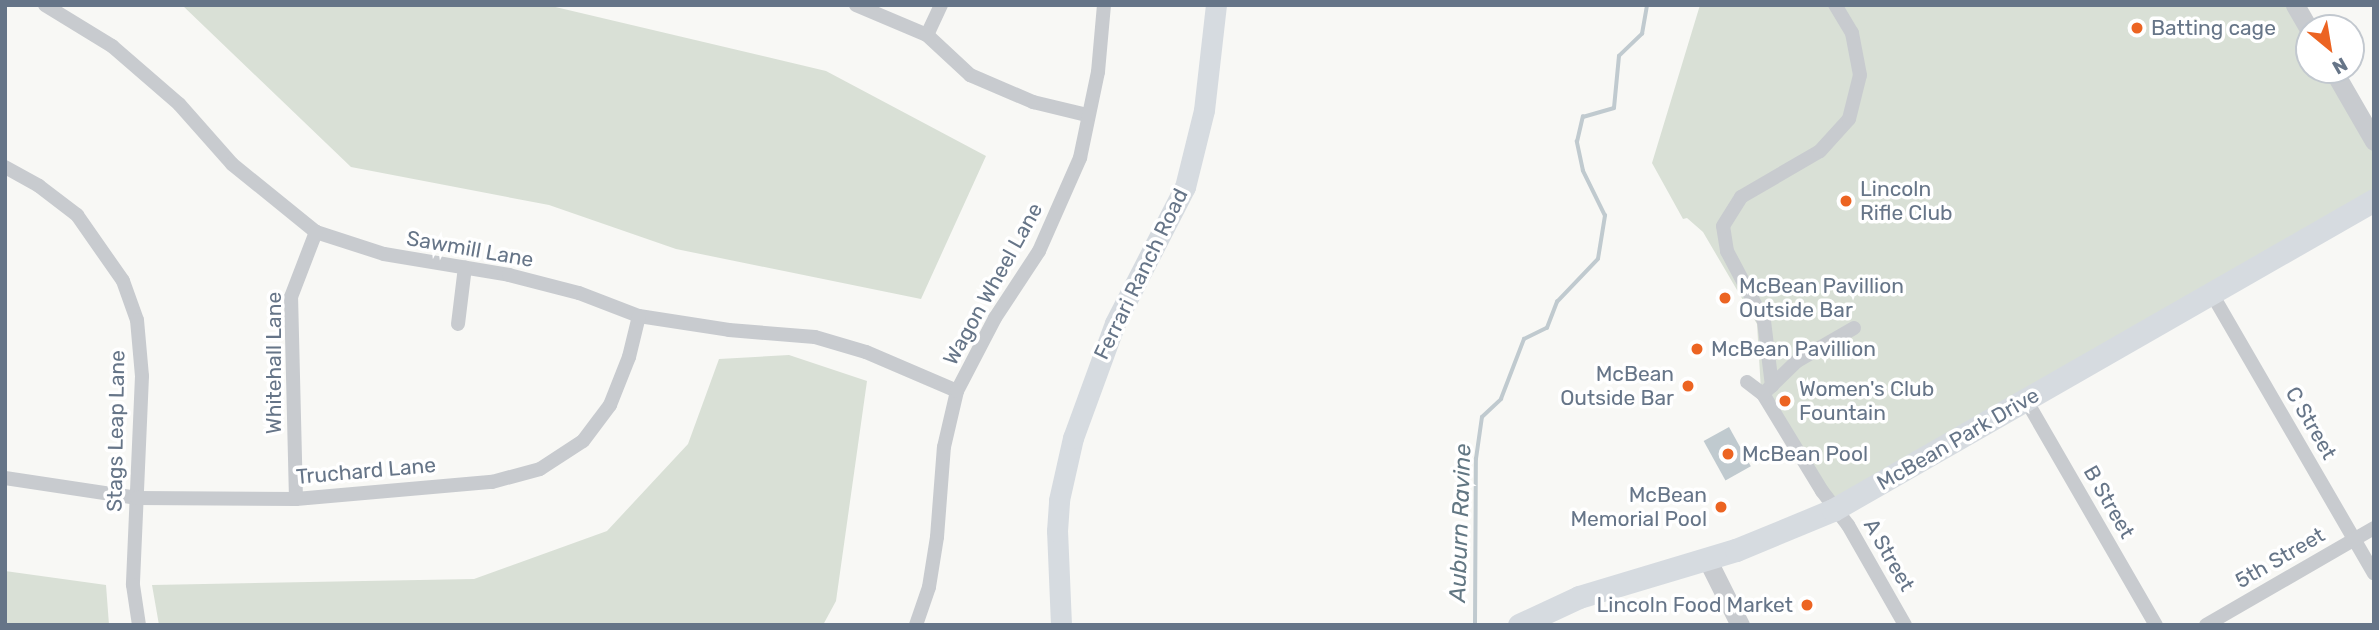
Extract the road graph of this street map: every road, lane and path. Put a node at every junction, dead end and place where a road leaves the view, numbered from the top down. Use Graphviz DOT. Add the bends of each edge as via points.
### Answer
graph roads {
  1 [pos="45,5"];
  2 [pos="856,5"];
  3 [pos="941,5"];
  4 [pos="1104,5"];
  5 [pos="1216,5"];
  6 [pos="1835,5"];
  7 [pos="927,36"];
  8 [pos="2341,84"];
  9 [pos="1087,115"];
  10 [pos="2374,141"];
  11 [pos="5,167"];
  12 [pos="2374,200"];
  13 [pos="316,232"];
  14 [pos="466,267"];
  15 [pos="2212,294"];
  16 [pos="639,316"];
  17 [pos="458,324"];
  18 [pos="1854,328"];
  19 [pos="1747,382"];
  20 [pos="957,390"];
  21 [pos="1767,390"];
  22 [pos="2026,400"];
  23 [pos="5,478"];
  24 [pos="137,498"];
  25 [pos="296,499"];
  26 [pos="1835,509"];
  27 [pos="2374,528"];
  28 [pos="2354,539"];
  29 [pos="1707,559"];
  30 [pos="2374,573"];
  31 [pos="1525,621"];
  32 [pos="139,625"];
  33 [pos="916,625"];
  34 [pos="1061,625"];
  35 [pos="1740,625"];
  36 [pos="1905,625"];
  37 [pos="2156,625"];
  38 [pos="2206,625"];
  1 -- 13 [label="street, Sawmill Lane" via="112,46 179,104 232,164"];
  2 -- 7 [label="street"];
  3 -- 7 [label="street"];
  4 -- 9 [label="street, Wagon Wheel Lane" via="1098,72"];
  5 -- 34 [label="main road, Ferrari Ranch Road" via="1204,110 1185,187 1110,335 1073,438 1057,531"];
  6 -- 21 [label="street" via="1852,33 1860,75 1850,119 1820,152 1741,197 1723,226 1727,251 1764,321"];
  7 -- 9 [label="street" via="970,75 1033,102"];
  8 -- 10 [label="street"];
  9 -- 20 [label="street, Wagon Wheel Lane" via="1080,158 1039,251 995,318"];
  11 -- 24 [label="street, Stags Leap Lane" via="77,215 123,281 137,320 142,376"];
  12 -- 15 [label="main road, McBean Park Drive"];
  13 -- 14 [label="street, Sawmill Lane" via="384,254"];
  13 -- 25 [label="street, Whitehall Lane" via="290,297"];
  14 -- 16 [label="street, Sawmill Lane" via="579,293"];
  14 -- 17 [label="street"];
  15 -- 22 [label="main road, McBean Park Drive"];
  15 -- 28 [label="street, C Street"];
  16 -- 20 [label="street, Sawmill Lane" via="816,337 866,352"];
  16 -- 25 [label="street, Truchard Lane" via="610,405 583,441 540,469 492,482"];
  18 -- 21 [label="street" via="1797,362"];
  19 -- 21 [label="street"];
  20 -- 33 [label="street, Wagon Wheel Lane" via="944,447 929,587"];
  21 -- 26 [label="street, A Street"];
  22 -- 26 [label="main road, McBean Park Drive"];
  22 -- 37 [label="street, B Street"];
  23 -- 24 [label="street, Truchard Lane"];
  24 -- 25 [label="street, Truchard Lane"];
  24 -- 32 [label="street, Stags Leap Lane" via="133,585"];
  26 -- 29 [label="main road, McBean Park Drive"];
  26 -- 36 [label="street, A Street"];
  27 -- 28 [label="street, 5th Street"];
  28 -- 30 [label="street, C Street"];
  28 -- 38 [label="street, 5th Street"];
  29 -- 31 [label="main road, McBean Park Drive" via="1579,597"];
  29 -- 35 [label="street"];
}
